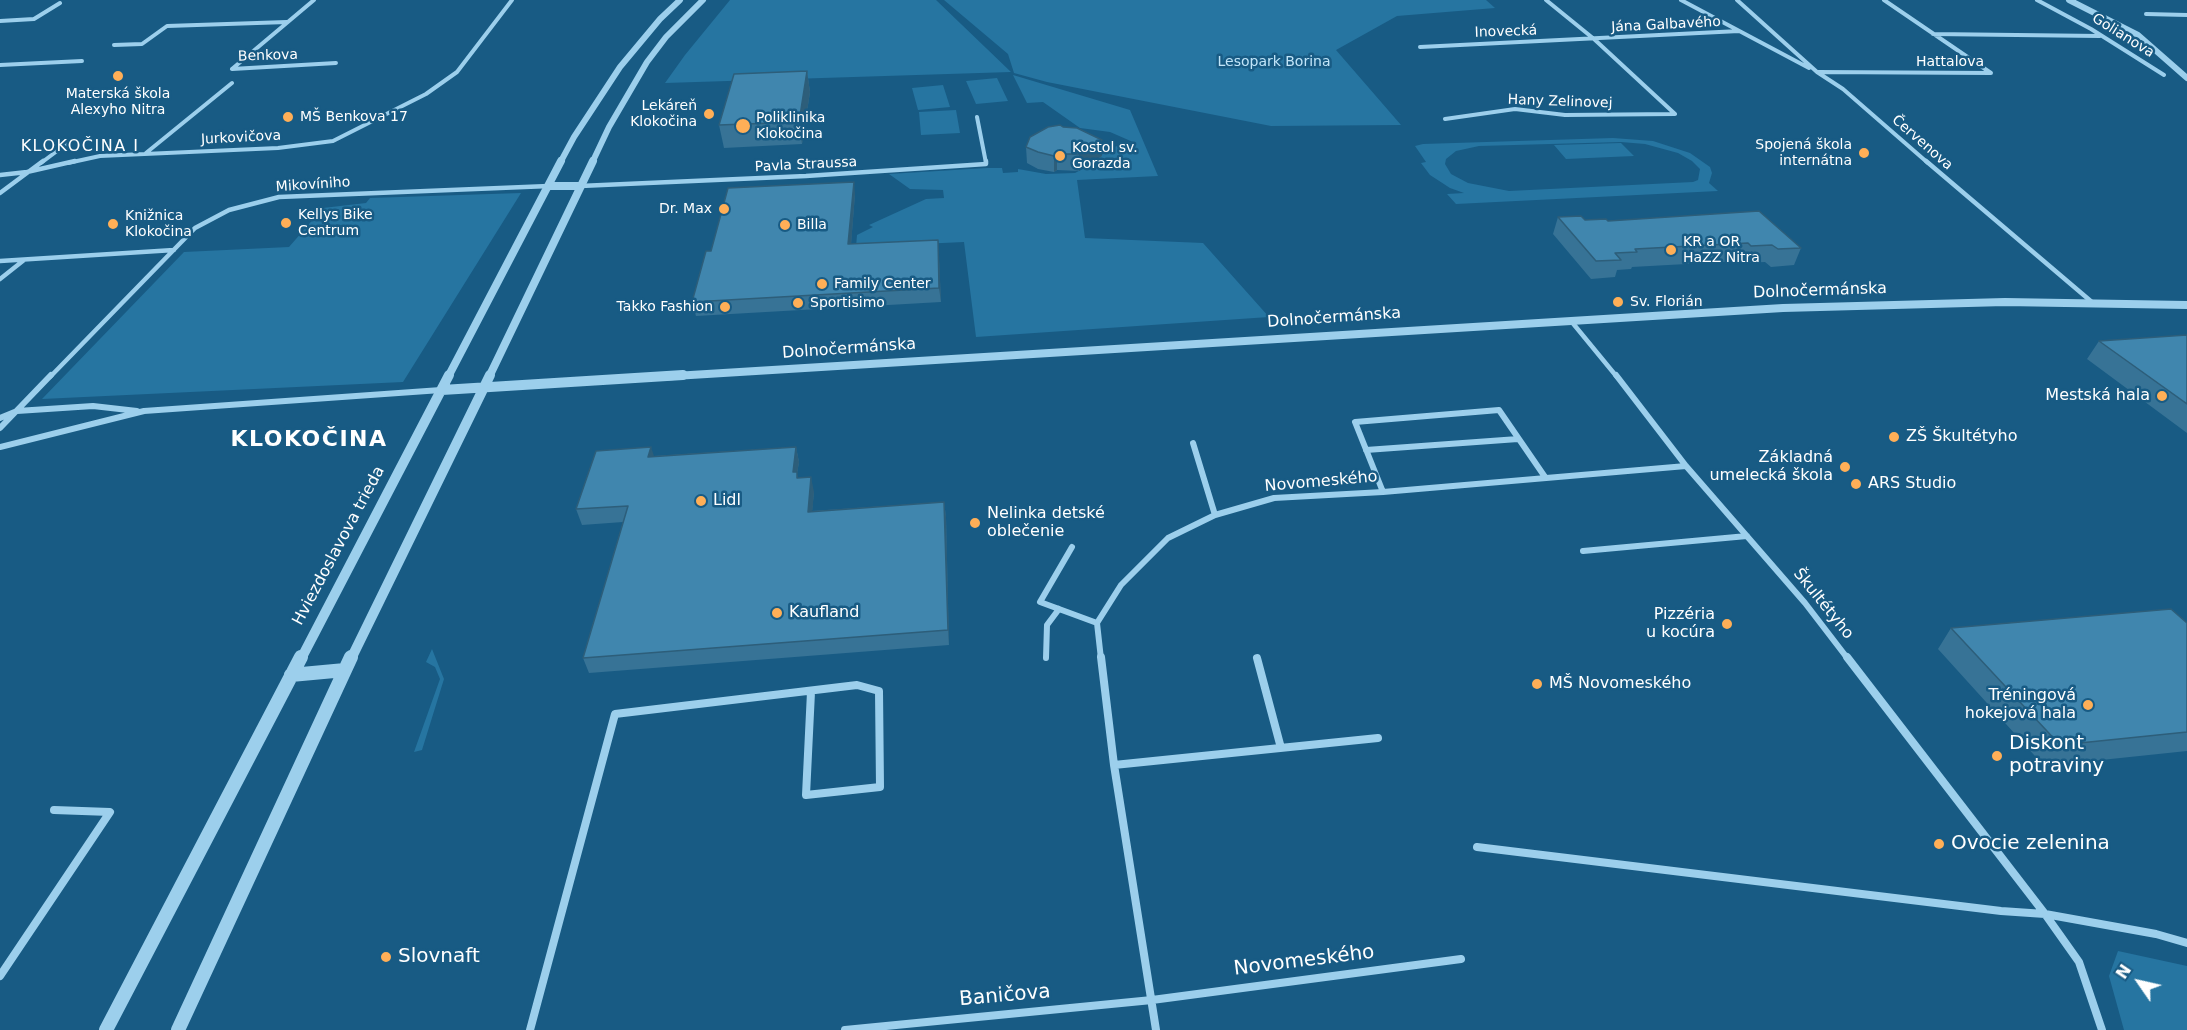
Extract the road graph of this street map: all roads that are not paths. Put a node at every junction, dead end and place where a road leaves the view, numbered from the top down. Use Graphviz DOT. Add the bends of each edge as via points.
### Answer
graph roads {
  1 [pos="314,0"];
  2 [pos="512,0"];
  3 [pos="680,0"];
  4 [pos="702,0"];
  5 [pos="1546,0"];
  6 [pos="1681,0"];
  7 [pos="1737,0"];
  8 [pos="1884,0"];
  9 [pos="2037,0"];
  10 [pos="2069,0"];
  11 [pos="60,3"];
  12 [pos="2146,14"];
  13 [pos="2187,15"];
  14 [pos="0,21"];
  15 [pos="287,22"];
  16 [pos="1739,31"];
  17 [pos="1933,34"];
  18 [pos="2100,36"];
  19 [pos="1594,39"];
  20 [pos="114,45"];
  21 [pos="1420,47"];
  22 [pos="82,61"];
  23 [pos="336,63"];
  24 [pos="0,65"];
  25 [pos="1817,72"];
  26 [pos="2164,75"];
  27 [pos="2187,78"];
  28 [pos="232,84"];
  29 [pos="1675,114"];
  30 [pos="977,117"];
  31 [pos="1446,118"];
  32 [pos="69,142"];
  33 [pos="145,153"];
  34 [pos="27,172"];
  35 [pos="0,175"];
  36 [pos="549,186"];
  37 [pos="580,186"];
  38 [pos="0,193"];
  39 [pos="175,250"];
  40 [pos="25,260"];
  41 [pos="0,261"];
  42 [pos="0,279"];
  43 [pos="2093,303"];
  44 [pos="2187,305"];
  45 [pos="1570,320"];
  46 [pos="484,388"];
  47 [pos="442,390"];
  48 [pos="17,411"];
  49 [pos="144,411"];
  50 [pos="0,418"];
  51 [pos="0,428"];
  52 [pos="1518,439"];
  53 [pos="1193,443"];
  54 [pos="0,447"];
  55 [pos="1366,450"];
  56 [pos="1686,466"];
  57 [pos="1545,477"];
  58 [pos="1383,492"];
  59 [pos="1215,515"];
  60 [pos="1747,536"];
  61 [pos="1072,547"];
  62 [pos="1583,551"];
  63 [pos="1059,609"];
  64 [pos="1097,623"];
  65 [pos="1046,658"];
  66 [pos="1257,658"];
  67 [pos="345,670"];
  68 [pos="291,675"];
  69 [pos="811,692"];
  70 [pos="1378,738"];
  71 [pos="1281,748"];
  72 [pos="1114,765"];
  73 [pos="54,810"];
  74 [pos="1477,847"];
  75 [pos="2045,914"];
  76 [pos="2187,943"];
  77 [pos="1461,959"];
  78 [pos="0,976"];
  79 [pos="1152,1000"];
  80 [pos="862,1029"];
  81 [pos="106,1030"];
  82 [pos="178,1030"];
  83 [pos="530,1030"];
  84 [pos="845,1030"];
  85 [pos="1156,1030"];
  86 [pos="2102,1030"];
  1 -- 15 [label="street, Benkova"];
  2 -- 33 [label="street, Jurkovičova" via="457,72 426,94 333,141 278,148"];
  3 -- 36 [label="street, Hviezdoslavova trieda" via="620,66 574,137"];
  4 -- 37 [label="street" via="666,37 636,79"];
  5 -- 19 [label="street, Inovecká"];
  6 -- 16 [label="street, Jána Galbavého"];
  7 -- 25 [label="street, Červenova"];
  8 -- 17 [label="street, Hattalova"];
  9 -- 18 [label="street, Golianova"];
  10 -- 27 [label="street, Golianova" via="2138,35"];
  11 -- 14 [label="street" via="34,20"];
  12 -- 13 [label="street"];
  15 -- 20 [label="street" via="167,26 142,44"];
  15 -- 23 [label="street, Benkova" via="232,69"];
  16 -- 19 [label="street, Jána Galbavého"];
  16 -- 25 [label="street, Jána Galbavého"];
  17 -- 18 [label="street"];
  17 -- 25 [label="street, Hattalova" via="1991,73"];
  18 -- 26 [label="street, Golianova"];
  19 -- 21 [label="street, Inovecká"];
  19 -- 29 [label="street, Inovecká"];
  22 -- 24 [label="street"];
  25 -- 43 [label="street, Červenova" via="1843,89"];
  28 -- 33 [label="street, Benkova"];
  29 -- 31 [label="street, Hany Zelinovej" via="1565,115 1515,109"];
  30 -- 37 [label="street, Pavla Straussa" via="986,164"];
  32 -- 34 [label="street, Jurkovičova"];
  33 -- 34 [label="street, Jurkovičova" via="100,156"];
  34 -- 35 [label="street, Jurkovičova"];
  34 -- 38 [label="street, Jurkovičova"];
  36 -- 37 [label="street"];
  36 -- 39 [label="street, Mikovíniho" via="279,197 228,210 195,228"];
  36 -- 47 [label="street, Hviezdoslavova trieda"];
  37 -- 46 [label="street"];
  39 -- 40 [label="street"];
  39 -- 48 [label="street, Mikovíniho"];
  40 -- 41 [label="street"];
  40 -- 42 [label="street"];
  43 -- 44 [label="street, Dolnočermánska"];
  43 -- 45 [label="street, Dolnočermánska" via="1865,304"];
  45 -- 46 [label="street, Dolnočermánska"];
  45 -- 56 [label="street, Škultétyho"];
  46 -- 47 [label="street, Dolnočermánska"];
  46 -- 67 [label="street"];
  47 -- 49 [label="street, Mikovíniho"];
  47 -- 68 [label="street, Hviezdoslavova trieda"];
  48 -- 49 [label="street, Mikovíniho" via="93,406"];
  48 -- 50 [label="street, Mikovíniho"];
  48 -- 51 [label="street, Mikovíniho"];
  49 -- 54 [label="street, Mikovíniho"];
  52 -- 55 [label="street"];
  52 -- 55 [label="street" via="1498,410 1355,422"];
  52 -- 57 [label="street"];
  53 -- 59 [label="street"];
  55 -- 58 [label="street"];
  56 -- 57 [label="street, Novomeského"];
  56 -- 60 [label="street, Škultétyho"];
  57 -- 58 [label="street, Novomeského"];
  58 -- 59 [label="street, Novomeského" via="1275,498"];
  59 -- 64 [label="street, Novomeského" via="1168,538 1121,585"];
  60 -- 62 [label="street"];
  60 -- 75 [label="street, Škultétyho" via="1805,603"];
  61 -- 63 [label="street" via="1040,602"];
  63 -- 64 [label="street"];
  63 -- 65 [label="street" via="1047,625"];
  64 -- 72 [label="street"];
  66 -- 71 [label="street"];
  67 -- 68 [label="street"];
  67 -- 82 [label="street"];
  68 -- 81 [label="street, Hviezdoslavova trieda"];
  69 -- 69 [label="street" via="857,685 879,690 880,787 806,795"];
  69 -- 83 [label="street" via="615,714"];
  70 -- 71 [label="street"];
  71 -- 72 [label="street"];
  72 -- 79 [label="street"];
  73 -- 78 [label="street" via="110,812"];
  74 -- 75 [label="street"];
  75 -- 76 [label="street"];
  75 -- 86 [label="street, Škultétyho" via="2079,962"];
  77 -- 79 [label="street, Novomeského"];
  79 -- 80 [label="street, Baničova"];
  79 -- 85 [label="street"];
  80 -- 84 [label="street, Baničova"];
}
